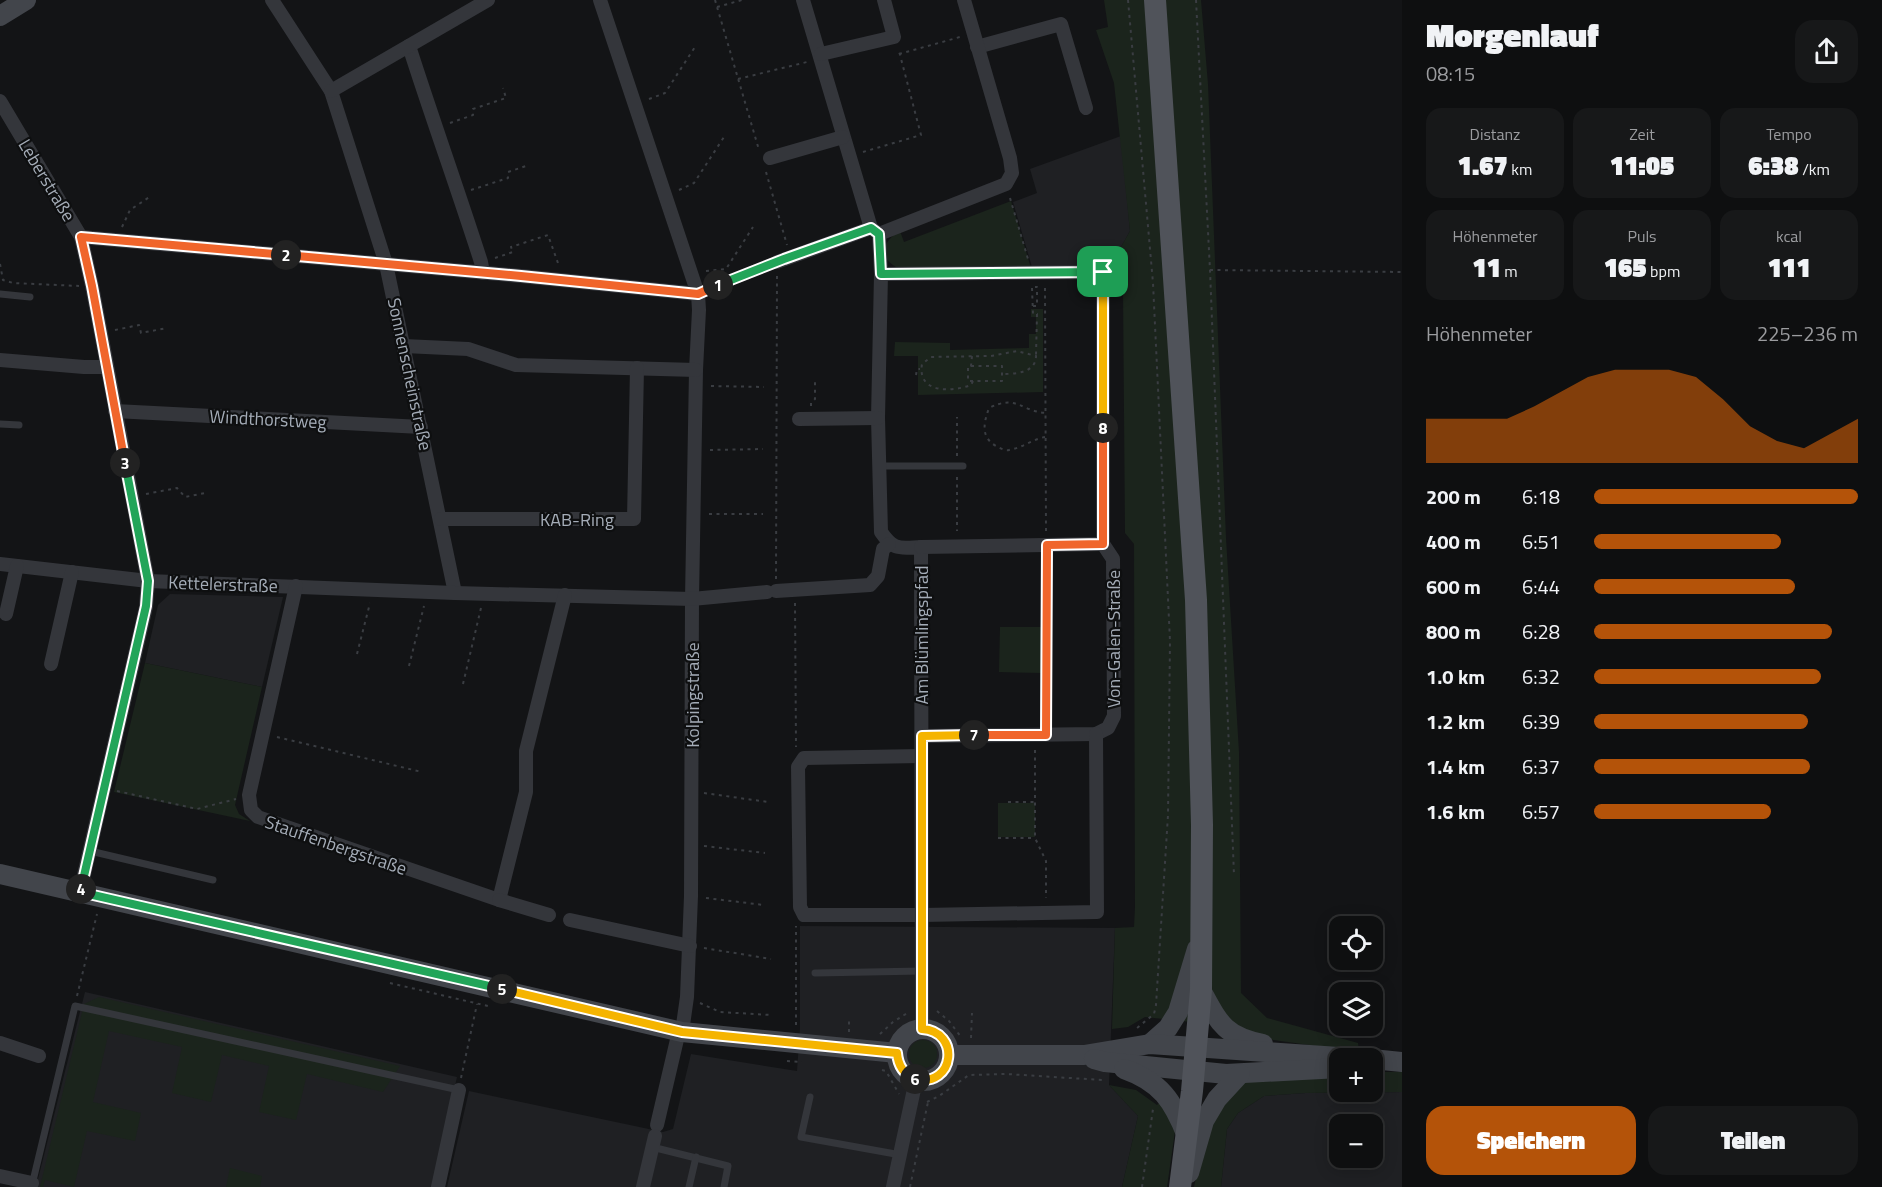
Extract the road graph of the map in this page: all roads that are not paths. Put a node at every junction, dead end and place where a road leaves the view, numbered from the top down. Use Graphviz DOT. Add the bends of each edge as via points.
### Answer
graph roads {
  1 [pos="26,0"];
  2 [pos="272,0"];
  3 [pos="488,0"];
  4 [pos="600,0"];
  5 [pos="803,0"];
  6 [pos="884,0"];
  7 [pos="964,0"];
  8 [pos="1155,0"];
  9 [pos="0,16"];
  10 [pos="975,40"];
  11 [pos="409,46"];
  12 [pos="821,56"];
  13 [pos="331,91"];
  14 [pos="0,101"];
  15 [pos="1086,108"];
  16 [pos="843,136"];
  17 [pos="765,160"];
  18 [pos="875,231"];
  19 [pos="81,237"];
  20 [pos="777,262"];
  21 [pos="386,264"];
  22 [pos="482,267"];
  23 [pos="881,274"];
  24 [pos="0,294"];
  25 [pos="698,294"];
  26 [pos="30,297"];
  27 [pos="404,346"];
  28 [pos="0,360"];
  29 [pos="107,367"];
  30 [pos="637,368"];
  31 [pos="696,370"];
  32 [pos="115,411"];
  33 [pos="878,418"];
  34 [pos="805,419"];
  35 [pos="0,424"];
  36 [pos="19,426"];
  37 [pos="421,428"];
  38 [pos="879,466"];
  39 [pos="960,466"];
  40 [pos="441,519"];
  41 [pos="889,544"];
  42 [pos="1103,544"];
  43 [pos="921,547"];
  44 [pos="0,564"];
  45 [pos="17,566"];
  46 [pos="72,572"];
  47 [pos="148,581"];
  48 [pos="296,586"];
  49 [pos="455,593"];
  50 [pos="565,595"];
  51 [pos="692,598"];
  52 [pos="6,614"];
  53 [pos="51,664"];
  54 [pos="1096,734"];
  55 [pos="922,736"];
  56 [pos="921,756"];
  57 [pos="90,851"];
  58 [pos="0,874"];
  59 [pos="213,880"];
  60 [pos="80,892"];
  61 [pos="499,900"];
  62 [pos="549,915"];
  63 [pos="922,915"];
  64 [pos="570,920"];
  65 [pos="1202,930"];
  66 [pos="690,946"];
  67 [pos="922,971"];
  68 [pos="815,973"];
  69 [pos="1201,990"];
  70 [pos="922,1029"];
  71 [pos="681,1031"];
  72 [pos="0,1043"];
  73 [pos="1150,1044"];
  74 [pos="1196,1048"];
  75 [pos="897,1053"];
  76 [pos="1309,1054"];
  77 [pos="949,1055"];
  78 [pos="1084,1055"];
  79 [pos="39,1056"];
  80 [pos="1329,1056"];
  81 [pos="1383,1060"];
  82 [pos="1402,1063"];
  83 [pos="1383,1065"];
  84 [pos="1329,1069"];
  85 [pos="1105,1071"];
  86 [pos="1194,1071"];
  87 [pos="1240,1074"];
  88 [pos="916,1080"];
  89 [pos="459,1089"];
  90 [pos="810,1097"];
  91 [pos="655,1136"];
  92 [pos="1187,1136"];
  93 [pos="901,1155"];
  94 [pos="696,1157"];
  95 [pos="0,1176"];
  96 [pos="32,1185"];
  97 [pos="438,1187"];
  98 [pos="643,1187"];
  99 [pos="688,1187"];
  100 [pos="723,1187"];
  101 [pos="893,1187"];
  102 [pos="1183,1187"];
  1 -- 9 [label="street"];
  2 -- 13 [label="street, Sonnenscheinstraße"];
  3 -- 11 [label="street"];
  4 -- 25 [label="street, Kolpingstraße"];
  5 -- 12 [label="street"];
  6 -- 12 [label="street" via="894,37"];
  7 -- 10 [label="street"];
  8 -- 65 [label="main road" via="1196,600"];
  10 -- 15 [label="street" via="1061,24"];
  10 -- 18 [label="street" via="1012,173 1006,184"];
  11 -- 13 [label="street"];
  11 -- 22 [label="street"];
  12 -- 16 [label="street"];
  13 -- 21 [label="street, Sonnenscheinstraße"];
  14 -- 19 [label="street, Leberstraße"];
  16 -- 17 [label="street"];
  16 -- 18 [label="street"];
  18 -- 20 [label="street"];
  18 -- 23 [label="street"];
  19 -- 21 [label="street"];
  19 -- 29 [label="street, Leberstraße"];
  21 -- 22 [label="street"];
  21 -- 27 [label="street, Sonnenscheinstraße"];
  22 -- 25 [label="street"];
  23 -- 33 [label="street"];
  23 -- 42 [label="street" via="1103,272"];
  24 -- 26 [label="lane"];
  25 -- 31 [label="street, Kolpingstraße"];
  27 -- 30 [label="street" via="468,349 516,365"];
  27 -- 37 [label="street, Sonnenscheinstraße"];
  28 -- 29 [label="street"];
  29 -- 32 [label="street, Leberstraße"];
  30 -- 31 [label="street"];
  30 -- 40 [label="street, KAB-Ring" via="634,519"];
  31 -- 51 [label="street, Kolpingstraße"];
  32 -- 37 [label="street, Windthorstweg"];
  32 -- 47 [label="street, Leberstraße"];
  33 -- 34 [label="street"];
  33 -- 38 [label="street"];
  35 -- 36 [label="lane"];
  37 -- 40 [label="street, Sonnenscheinstraße"];
  38 -- 39 [label="lane"];
  38 -- 41 [label="street" via="881,532"];
  40 -- 49 [label="street, Sonnenscheinstraße"];
  41 -- 43 [label="street, Am Blümlingspfad" via="899,548"];
  41 -- 51 [label="street" via="883,549 878,576 870,585"];
  42 -- 43 [label="street"];
  42 -- 54 [label="street, Von-Galen-Straße" via="1113,559 1114,716 1108,728"];
  43 -- 55 [label="street, Am Blümlingspfad"];
  44 -- 45 [label="street, Kettelerstraße"];
  45 -- 46 [label="street, Kettelerstraße"];
  45 -- 52 [label="street"];
  46 -- 47 [label="street, Kettelerstraße"];
  46 -- 53 [label="street"];
  47 -- 48 [label="street, Kettelerstraße"];
  47 -- 57 [label="street, Leberstraße" via="146,606"];
  48 -- 49 [label="street, Kettelerstraße"];
  48 -- 61 [label="street, Stauffenbergstraße" via="249,795 251,810 258,817"];
  49 -- 50 [label="street, Kettelerstraße"];
  50 -- 51 [label="street, Kettelerstraße"];
  50 -- 61 [label="street" via="526,751 526,792"];
  51 -- 66 [label="street, Kolpingstraße"];
  54 -- 55 [label="street, Von-Galen-Straße"];
  54 -- 63 [label="street" via="1097,912"];
  55 -- 56 [label="street, Am Blümlingspfad"];
  56 -- 63 [label="street, Am Blümlingspfad"];
  56 -- 63 [label="street" via="804,758 798,767 800,907 804,915"];
  57 -- 59 [label="lane"];
  57 -- 60 [label="street, Leberstraße"];
  58 -- 60 [label="street"];
  60 -- 71 [label="street"];
  61 -- 62 [label="street, Stauffenbergstraße"];
  63 -- 67 [label="street, Am Blümlingspfad"];
  64 -- 66 [label="street"];
  65 -- 69 [label="main road"];
  65 -- 73 [label="street" via="1178,1012 1168,1028"];
  66 -- 71 [label="street, Kolpingstraße"];
  67 -- 68 [label="lane"];
  67 -- 70 [label="street, Am Blümlingspfad"];
  69 -- 74 [label="main road"];
  69 -- 76 [label="street" via="1214,1014 1242,1039"];
  70 -- 75 [label="street" via="904,1038"];
  70 -- 77 [label="street" via="939,1035"];
  71 -- 75 [label="street" via="795,1053"];
  71 -- 91 [label="street, Kolpingstraße"];
  72 -- 79 [label="street"];
  73 -- 74 [label="street"];
  73 -- 78 [label="street"];
  74 -- 76 [label="street"];
  74 -- 86 [label="main road"];
  75 -- 88 [label="street" via="901,1068"];
  76 -- 80 [label="street"];
  77 -- 78 [label="street"];
  77 -- 88 [label="street" via="938,1076"];
  78 -- 85 [label="street"];
  81 -- 82 [label="street"];
  82 -- 83 [label="street"];
  84 -- 87 [label="street"];
  85 -- 86 [label="street"];
  85 -- 92 [label="street" via="1138,1074 1165,1093"];
  86 -- 87 [label="street"];
  86 -- 92 [label="main road"];
  87 -- 102 [label="street" via="1217,1099 1204,1121"];
  88 -- 93 [label="street"];
  89 -- 96 [label="lane" via="75,1006"];
  89 -- 97 [label="street"];
  90 -- 93 [label="lane" via="801,1137"];
  91 -- 94 [label="lane"];
  91 -- 98 [label="street, Kolpingstraße"];
  92 -- 102 [label="main road"];
  93 -- 101 [label="street"];
  94 -- 99 [label="lane"];
  94 -- 100 [label="lane" via="728,1166"];
  95 -- 96 [label="street"];
}
